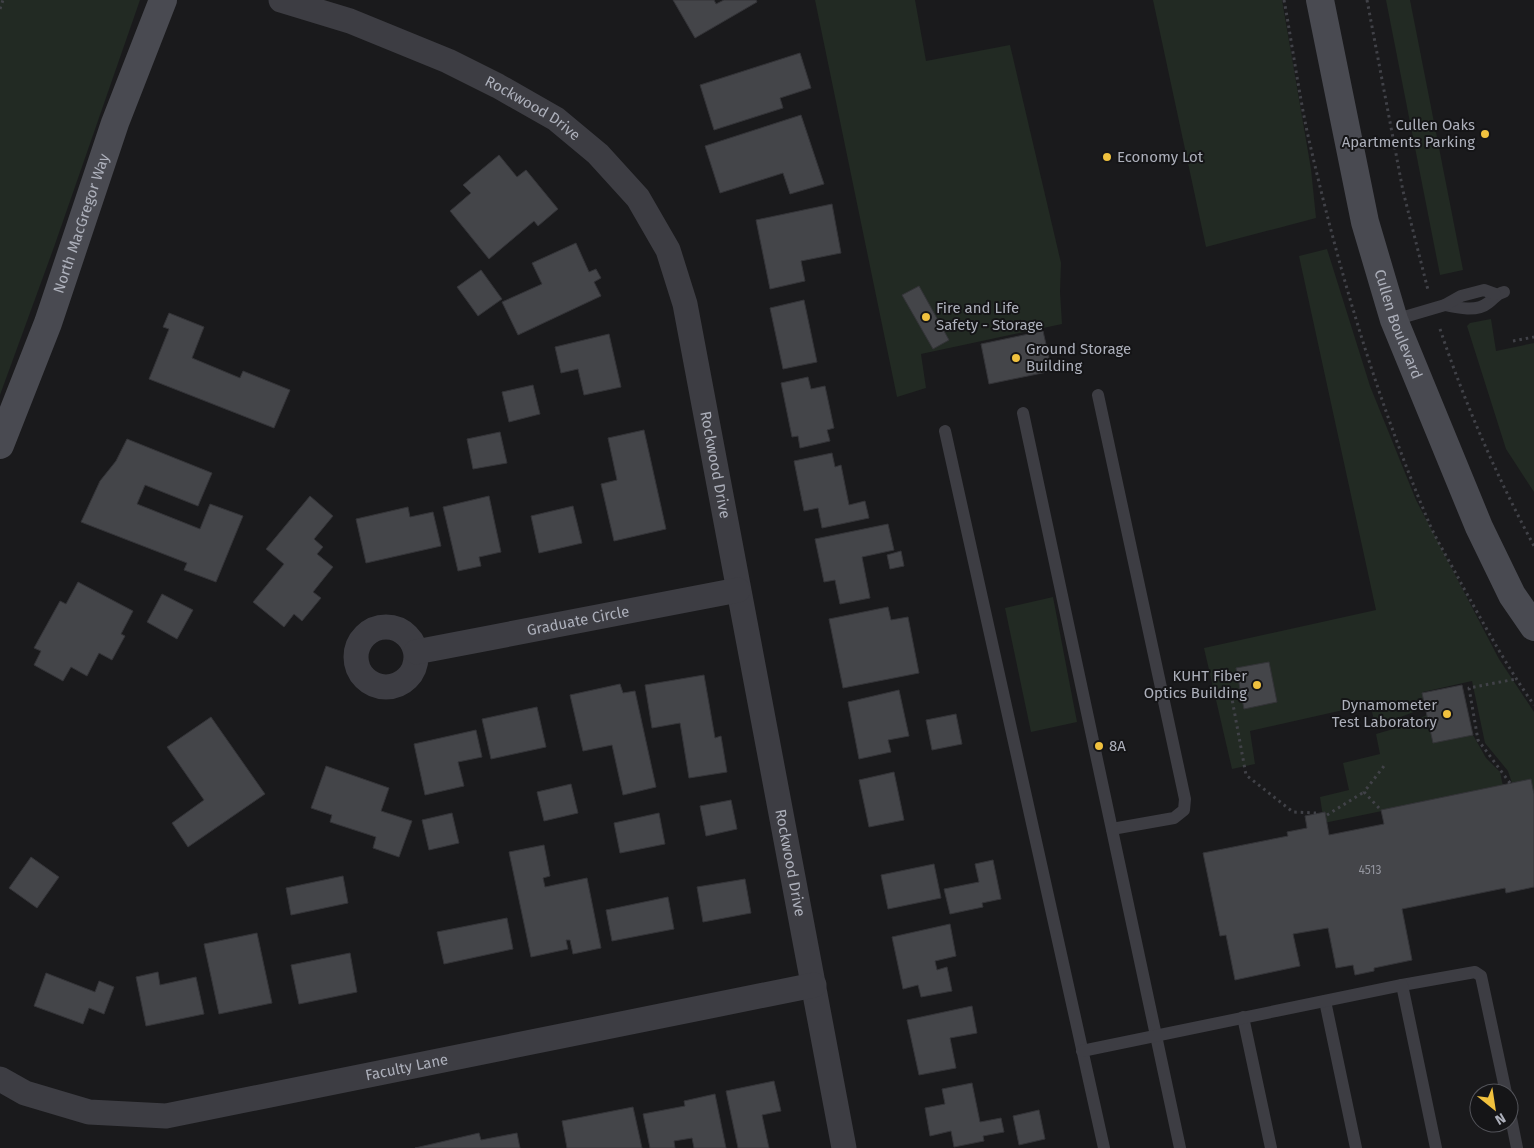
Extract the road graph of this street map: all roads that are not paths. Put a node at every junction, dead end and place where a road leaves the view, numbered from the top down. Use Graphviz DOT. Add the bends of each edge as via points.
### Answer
graph roads {
  1 [pos="163,0"];
  2 [pos="281,0"];
  3 [pos="1320,0"];
  4 [pos="1500,293"];
  5 [pos="1394,320"];
  6 [pos="1098,395"];
  7 [pos="1023,413"];
  8 [pos="945,431"];
  9 [pos="0,445"];
  10 [pos="738,590"];
  11 [pos="1534,627"];
  12 [pos="416,652"];
  13 [pos="1112,829"];
  14 [pos="814,985"];
  15 [pos="1402,985"];
  16 [pos="1325,1001"];
  17 [pos="1244,1018"];
  18 [pos="1156,1036"];
  19 [pos="1082,1051"];
  20 [pos="0,1079"];
  21 [pos="1504,1083"];
  22 [pos="1514,1133"];
  23 [pos="844,1148"];
  24 [pos="1104,1148"];
  25 [pos="1180,1148"];
  26 [pos="1272,1148"];
  27 [pos="1356,1148"];
  28 [pos="1436,1148"];
  29 [pos="1517,1148"];
  1 -- 9 [label="street, North MacGregor Way" via="115,123 48,323"];
  2 -- 10 [label="street, Rockwood Drive" via="350,21 448,61 498,86 556,119 598,154 638,198 668,250 685,304"];
  3 -- 5 [label="street, Cullen Boulevard" via="1365,222"];
  4 -- 5 [label="lane" via="1487,304 1464,310 1445,305"];
  5 -- 11 [label="street, Cullen Boulevard" via="1478,527 1512,594"];
  6 -- 13 [label="lane" via="1185,799 1184,810 1174,818"];
  7 -- 13 [label="lane"];
  8 -- 19 [label="lane"];
  10 -- 12 [label="street, Graduate Circle"];
  10 -- 14 [label="street, Rockwood Drive"];
  13 -- 18 [label="lane"];
  14 -- 20 [label="street, Faculty Lane" via="166,1116 90,1112 25,1093"];
  14 -- 23 [label="street, Rockwood Drive"];
  15 -- 16 [label="lane"];
  15 -- 21 [label="lane" via="1474,972 1481,976"];
  15 -- 28 [label="lane"];
  16 -- 17 [label="lane"];
  16 -- 27 [label="lane"];
  17 -- 18 [label="lane"];
  17 -- 26 [label="lane"];
  18 -- 19 [label="lane"];
  18 -- 25 [label="lane"];
  19 -- 24 [label="lane"];
  22 -- 29 [label="lane"];
}
